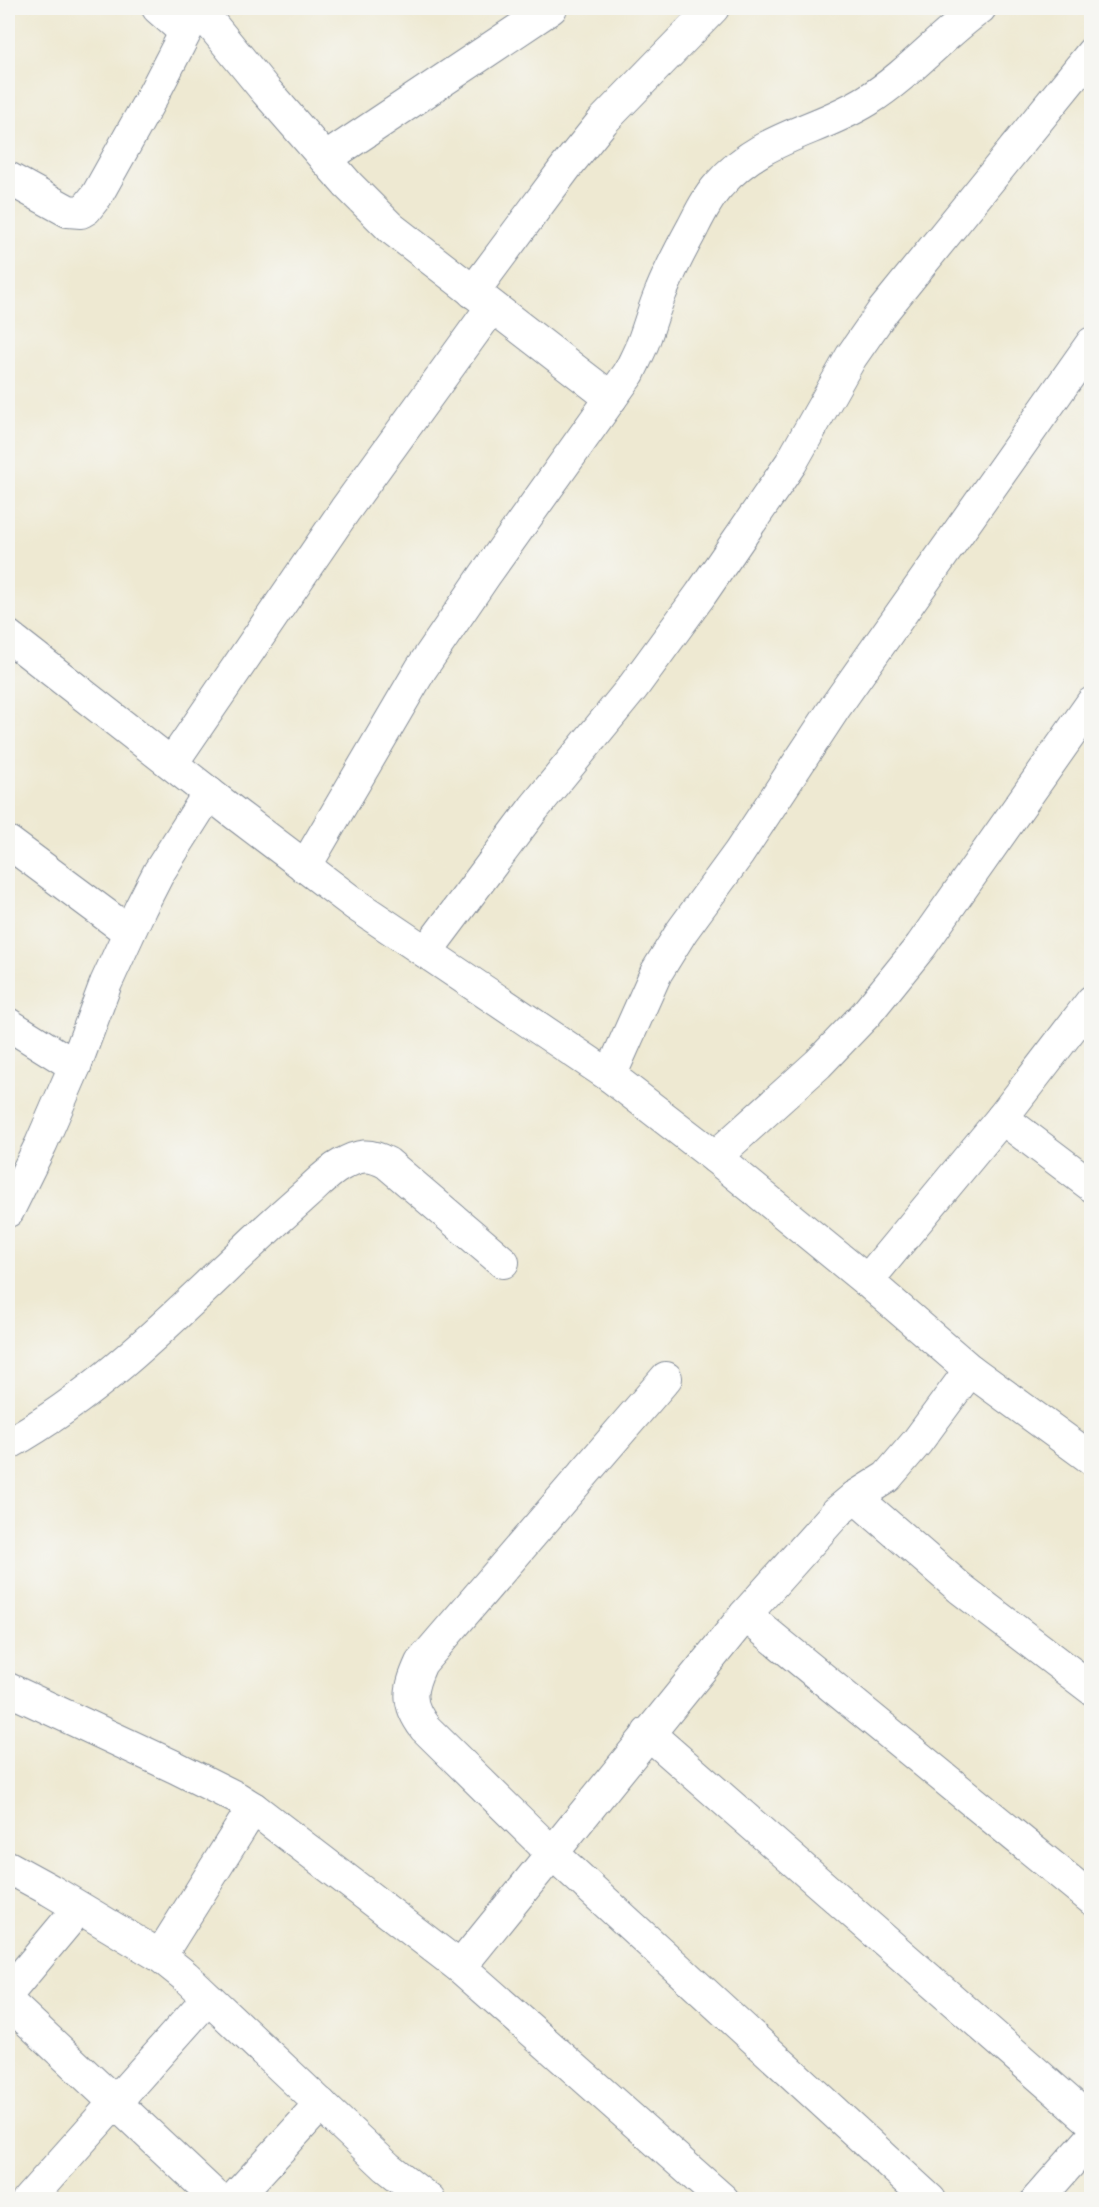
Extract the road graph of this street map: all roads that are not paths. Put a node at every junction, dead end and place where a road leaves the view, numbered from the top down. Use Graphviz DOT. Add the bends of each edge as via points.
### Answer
graph roads {
  1 [pos="158,8"];
  2 [pos="551,8"];
  3 [pos="713,8"];
  4 [pos="980,8"];
  5 [pos="193,15"];
  6 [pos="1092,53"];
  7 [pos="325,159"];
  8 [pos="8,178"];
  9 [pos="482,299"];
  10 [pos="1092,343"];
  11 [pos="611,398"];
  12 [pos="8,636"];
  13 [pos="1092,703"];
  14 [pos="172,763"];
  15 [pos="209,793"];
  16 [pos="8,842"];
  17 [pos="305,867"];
  18 [pos="129,932"];
  19 [pos="426,952"];
  20 [pos="1092,1001"];
  21 [pos="8,1024"];
  22 [pos="75,1066"];
  23 [pos="610,1076"];
  24 [pos="1002,1118"];
  25 [pos="715,1157"];
  26 [pos="1092,1186"];
  27 [pos="8,1211"];
  28 [pos="503,1262"];
  29 [pos="867,1281"];
  30 [pos="970,1370"];
  31 [pos="666,1378"];
  32 [pos="8,1444"];
  33 [pos="1092,1459"];
  34 [pos="855,1497"];
  35 [pos="745,1615"];
  36 [pos="8,1689"];
  37 [pos="1092,1689"];
  38 [pos="648,1733"];
  39 [pos="253,1808"];
  40 [pos="551,1852"];
  41 [pos="8,1867"];
  42 [pos="1092,1899"];
  43 [pos="79,1908"];
  44 [pos="159,1956"];
  45 [pos="460,1967"];
  46 [pos="8,1993"];
  47 [pos="208,1998"];
  48 [pos="8,2002"];
  49 [pos="115,2103"];
  50 [pos="321,2104"];
  51 [pos="1092,2122"];
  52 [pos="1092,2138"];
  53 [pos="387,2167"];
  54 [pos="28,2199"];
  55 [pos="219,2199"];
  56 [pos="233,2199"];
  57 [pos="387,2199"];
  58 [pos="429,2199"];
  59 [pos="723,2199"];
  60 [pos="930,2199"];
  61 [pos="1036,2199"];
  1 -- 5 [label="street"];
  2 -- 7 [label="street"];
  3 -- 9 [label="street" via="603,121 566,167"];
  4 -- 11 [label="street" via="869,100 782,138 743,161 718,185 675,260 629,373"];
  5 -- 7 [label="street"];
  5 -- 8 [label="street" via="154,93 86,209 68,211"];
  6 -- 19 [label="street" via="883,311 851,357 791,464 701,594"];
  7 -- 9 [label="street" via="391,228"];
  9 -- 11 [label="street"];
  9 -- 14 [label="street" via="345,510"];
  10 -- 23 [label="street" via="682,931 652,983"];
  11 -- 17 [label="street" via="421,669"];
  12 -- 14 [label="street"];
  13 -- 25 [label="street" via="921,946 866,1014 818,1064"];
  14 -- 15 [label="street"];
  15 -- 17 [label="street"];
  15 -- 18 [label="street" via="159,872"];
  16 -- 18 [label="street"];
  17 -- 19 [label="street"];
  18 -- 22 [label="street"];
  19 -- 23 [label="street"];
  20 -- 24 [label="street"];
  21 -- 22 [label="street"];
  22 -- 27 [label="street"];
  23 -- 25 [label="street"];
  24 -- 26 [label="street"];
  24 -- 29 [label="street"];
  25 -- 29 [label="street"];
  28 -- 32 [label="street" via="387,1163 374,1156 362,1156 340,1165 314,1186 161,1330 104,1378"];
  29 -- 30 [label="street"];
  30 -- 33 [label="street"];
  30 -- 34 [label="street" via="894,1470"];
  31 -- 40 [label="street" via="421,1663 412,1682 410,1698 424,1728"];
  34 -- 35 [label="street" via="817,1532"];
  34 -- 37 [label="street" via="960,1588"];
  35 -- 38 [label="street"];
  35 -- 42 [label="street"];
  36 -- 39 [label="street"];
  38 -- 40 [label="street"];
  38 -- 51 [label="street"];
  39 -- 44 [label="street"];
  39 -- 45 [label="street"];
  40 -- 45 [label="street"];
  40 -- 60 [label="street"];
  41 -- 43 [label="street"];
  43 -- 44 [label="street"];
  43 -- 46 [label="street"];
  44 -- 47 [label="street"];
  45 -- 59 [label="street"];
  47 -- 49 [label="street"];
  47 -- 50 [label="street"];
  48 -- 49 [label="street"];
  49 -- 54 [label="street"];
  49 -- 55 [label="street"];
  50 -- 53 [label="street"];
  50 -- 56 [label="street"];
  52 -- 61 [label="street"];
  53 -- 57 [label="street"];
  53 -- 58 [label="street"];
}
